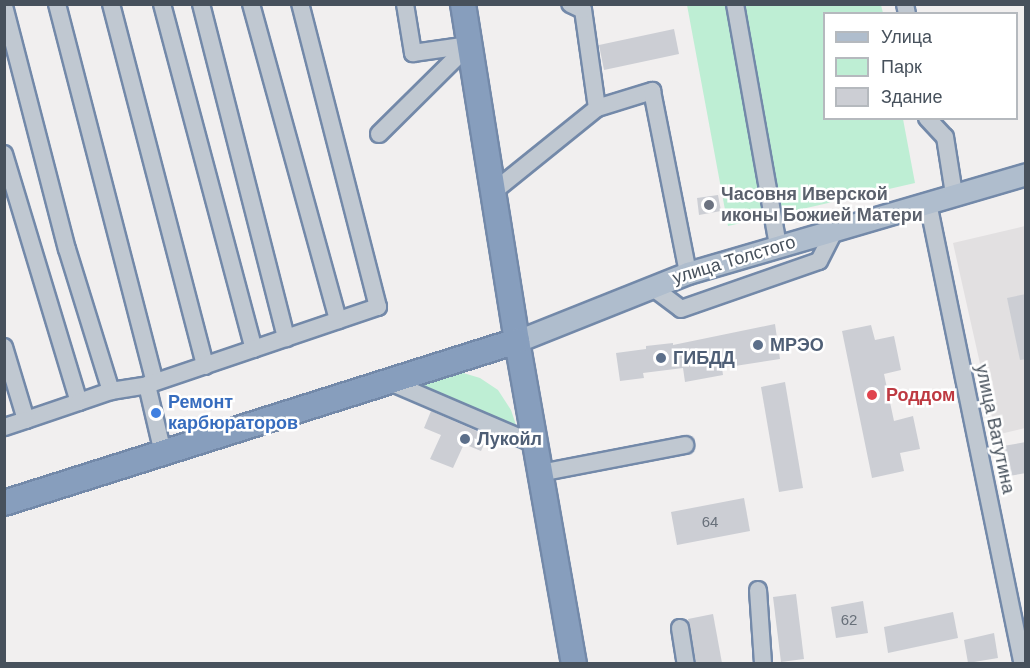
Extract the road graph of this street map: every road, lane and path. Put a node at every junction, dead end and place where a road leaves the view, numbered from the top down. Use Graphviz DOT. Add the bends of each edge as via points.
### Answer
graph roads {
  1 [pos="57,4"];
  2 [pos="111,4"];
  3 [pos="162,4"];
  4 [pos="201,4"];
  5 [pos="251,4"];
  6 [pos="300,4"];
  7 [pos="405,4"];
  8 [pos="463,4"];
  9 [pos="570,4"];
  10 [pos="735,4"];
  11 [pos="4,6"];
  12 [pos="469,45"];
  13 [pos="597,108"];
  14 [pos="929,120"];
  15 [pos="379,134"];
  16 [pos="4,154"];
  17 [pos="1026,174"];
  18 [pos="493,192"];
  19 [pos="954,194"];
  20 [pos="928,203"];
  21 [pos="835,230"];
  22 [pos="778,246"];
  23 [pos="688,273"];
  24 [pos="652,287"];
  25 [pos="338,320"];
  26 [pos="286,338"];
  27 [pos="517,341"];
  28 [pos="4,346"];
  29 [pos="254,349"];
  30 [pos="205,366"];
  31 [pos="390,382"];
  32 [pos="151,384"];
  33 [pos="111,391"];
  34 [pos="79,402"];
  35 [pos="26,420"];
  36 [pos="4,427"];
  37 [pos="535,444"];
  38 [pos="685,445"];
  39 [pos="163,453"];
  40 [pos="540,473"];
  41 [pos="4,503"];
  42 [pos="758,590"];
  43 [pos="680,628"];
  44 [pos="574,663"];
  45 [pos="686,663"];
  46 [pos="763,663"];
  47 [pos="1023,663"];
  1 -- 32 [label="street"];
  2 -- 30 [label="street"];
  3 -- 29 [label="street"];
  4 -- 26 [label="street"];
  5 -- 25 [label="street"];
  6 -- 25 [label="street" via="378,307"];
  7 -- 12 [label="street" via="413,53"];
  8 -- 12 [label="highway"];
  9 -- 13 [label="street" via="583,10"];
  10 -- 22 [label="street"];
  11 -- 33 [label="street" via="67,249"];
  12 -- 15 [label="street"];
  12 -- 18 [label="highway"];
  13 -- 18 [label="street"];
  13 -- 23 [label="street" via="652,91"];
  14 -- 19 [label="street" via="945,137"];
  16 -- 34 [label="street"];
  17 -- 19 [label="main road, улица Толстого"];
  18 -- 27 [label="highway"];
  19 -- 20 [label="main road, улица Толстого"];
  20 -- 21 [label="main road, улица Толстого"];
  20 -- 47 [label="street, улица Ватутина"];
  21 -- 22 [label="main road, улица Толстого"];
  21 -- 24 [label="street" via="819,261 681,309"];
  22 -- 23 [label="main road, улица Толстого"];
  23 -- 24 [label="main road, улица Толстого"];
  24 -- 27 [label="main road, улица Толстого"];
  25 -- 26 [label="street"];
  26 -- 29 [label="street"];
  27 -- 31 [label="highway"];
  27 -- 37 [label="highway"];
  28 -- 35 [label="street"];
  29 -- 30 [label="street"];
  30 -- 32 [label="street"];
  31 -- 37 [label="street"];
  31 -- 39 [label="highway"];
  32 -- 33 [label="street"];
  32 -- 39 [label="street"];
  33 -- 34 [label="street"];
  34 -- 35 [label="street"];
  35 -- 36 [label="street"];
  37 -- 40 [label="highway"];
  38 -- 40 [label="street"];
  39 -- 41 [label="highway"];
  40 -- 44 [label="highway"];
  42 -- 46 [label="street"];
  43 -- 45 [label="street"];
}
